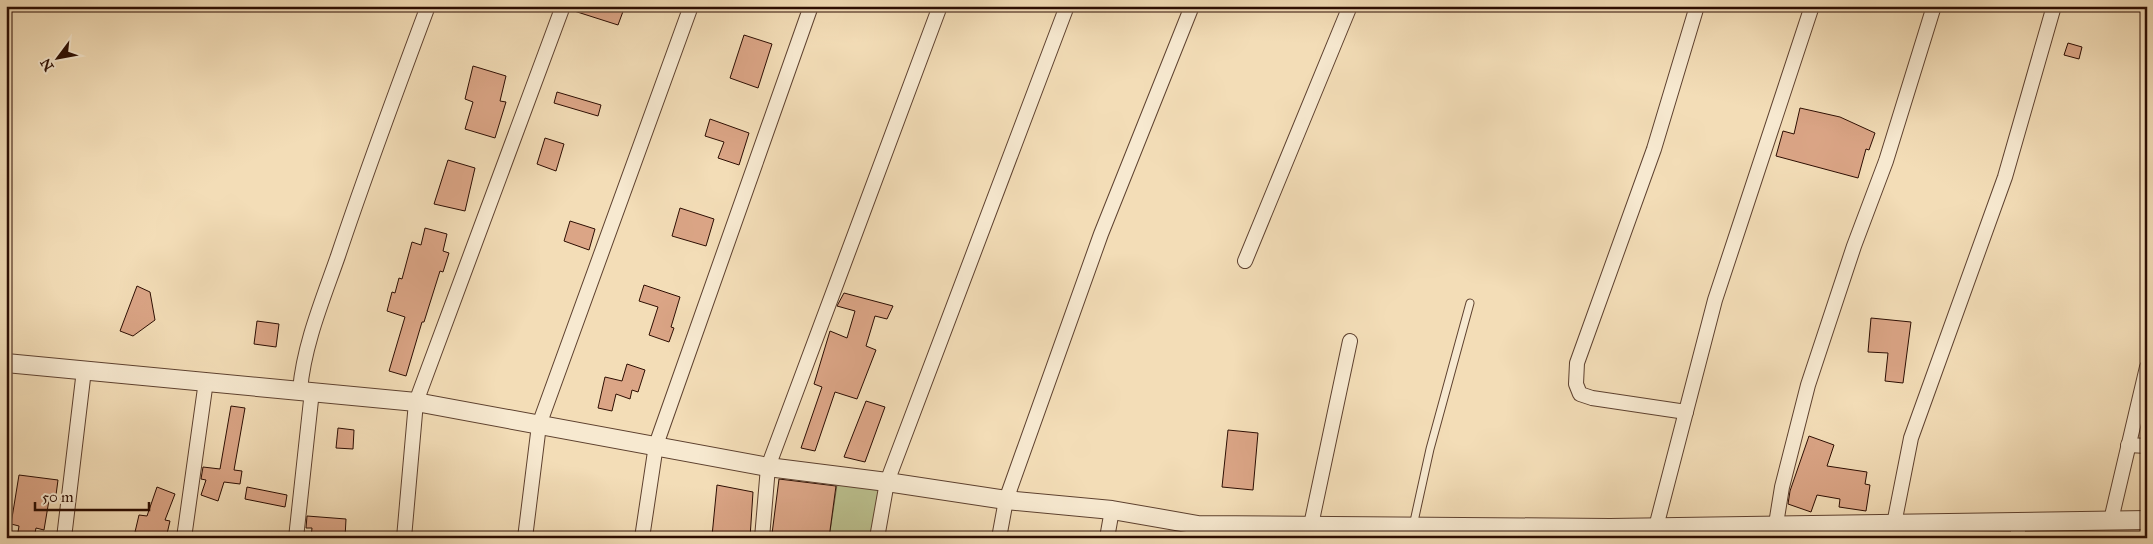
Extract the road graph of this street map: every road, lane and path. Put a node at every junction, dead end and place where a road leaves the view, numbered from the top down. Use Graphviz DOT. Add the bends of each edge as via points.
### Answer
graph roads {
  1 [pos="428,6"];
  2 [pos="564,6"];
  3 [pos="692,6"];
  4 [pos="811,6"];
  5 [pos="940,6"];
  6 [pos="1067,6"];
  7 [pos="1192,6"];
  8 [pos="1350,6"];
  9 [pos="1697,6"];
  10 [pos="1812,6"];
  11 [pos="1934,6"];
  12 [pos="2054,6"];
  13 [pos="1245,261"];
  14 [pos="1470,303"];
  15 [pos="1350,341"];
  16 [pos="6,362"];
  17 [pos="2147,367"];
  18 [pos="84,370"];
  19 [pos="206,381"];
  20 [pos="306,391"];
  21 [pos="416,402"];
  22 [pos="1686,412"];
  23 [pos="539,425"];
  24 [pos="656,445"];
  25 [pos="2128,445"];
  26 [pos="2147,446"];
  27 [pos="768,467"];
  28 [pos="887,482"];
  29 [pos="1006,500"];
  30 [pos="1112,510"];
  31 [pos="2111,520"];
  32 [pos="2147,520"];
  33 [pos="1894,524"];
  34 [pos="1311,525"];
  35 [pos="1413,526"];
  36 [pos="1656,527"];
  37 [pos="2018,530"];
  38 [pos="1776,531"];
  39 [pos="1389,532"];
  40 [pos="1503,532"];
  41 [pos="1610,533"];
  42 [pos="64,538"];
  43 [pos="184,538"];
  44 [pos="296,538"];
  45 [pos="404,538"];
  46 [pos="525,538"];
  47 [pos="642,538"];
  48 [pos="762,538"];
  49 [pos="877,538"];
  50 [pos="999,538"];
  51 [pos="1106,538"];
  1 -- 20 [label="street" via="310,337 301,376"];
  2 -- 21 [label="street"];
  3 -- 23 [label="street"];
  4 -- 24 [label="street"];
  5 -- 27 [label="street"];
  6 -- 28 [label="street"];
  7 -- 29 [label="street" via="1102,234"];
  8 -- 13 [label="street"];
  9 -- 22 [label="street" via="1654,149 1577,364 1576,384 1580,394 1592,398"];
  10 -- 22 [label="street" via="1715,300"];
  11 -- 38 [label="street" via="1886,161 1808,385 1782,487"];
  12 -- 33 [label="street" via="2005,177 1911,438"];
  14 -- 35 [label="lane" via="1430,449"];
  15 -- 34 [label="street"];
  16 -- 18 [label="street"];
  17 -- 25 [label="street"];
  18 -- 19 [label="street"];
  18 -- 42 [label="street"];
  19 -- 20 [label="street"];
  19 -- 43 [label="street"];
  20 -- 21 [label="street"];
  20 -- 44 [label="street"];
  21 -- 23 [label="street"];
  21 -- 45 [label="street"];
  22 -- 36 [label="street"];
  23 -- 24 [label="street"];
  23 -- 46 [label="street"];
  24 -- 27 [label="street"];
  24 -- 47 [label="street"];
  25 -- 26 [label="street"];
  25 -- 31 [label="street"];
  27 -- 28 [label="street"];
  27 -- 48 [label="street"];
  28 -- 29 [label="street"];
  28 -- 49 [label="street"];
  29 -- 30 [label="street"];
  29 -- 50 [label="street"];
  30 -- 34 [label="street" via="1198,525"];
  30 -- 51 [label="street"];
  31 -- 32 [label="street"];
  31 -- 37 [label="street"];
  33 -- 37 [label="street"];
  33 -- 38 [label="street"];
  34 -- 39 [label="street"];
  35 -- 39 [label="street"];
  35 -- 40 [label="street"];
  36 -- 38 [label="street"];
  36 -- 41 [label="street"];
  40 -- 41 [label="street"];
}
